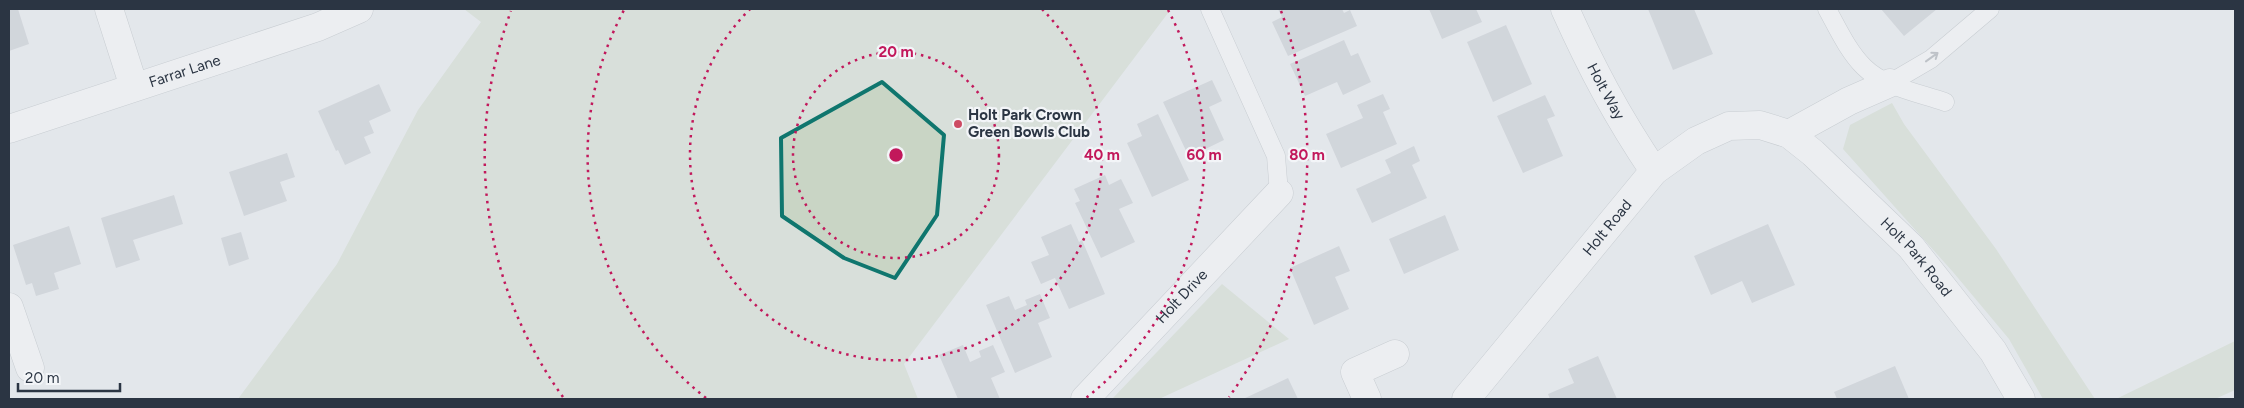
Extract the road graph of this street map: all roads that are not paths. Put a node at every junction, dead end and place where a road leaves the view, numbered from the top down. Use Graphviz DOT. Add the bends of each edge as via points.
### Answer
graph roads {
  1 [pos="109,9"];
  2 [pos="358,9"];
  3 [pos="1210,9"];
  4 [pos="1566,9"];
  5 [pos="1827,9"];
  6 [pos="1990,9"];
  7 [pos="1890,83"];
  8 [pos="134,87"];
  9 [pos="1945,102"];
  10 [pos="9,129"];
  11 [pos="1789,134"];
  12 [pos="1654,171"];
  13 [pos="1279,194"];
  14 [pos="9,307"];
  15 [pos="1396,354"];
  16 [pos="30,368"];
  17 [pos="1085,399"];
  18 [pos="1367,399"];
  19 [pos="1466,399"];
  20 [pos="2021,399"];
  1 -- 8 [label="street"];
  2 -- 8 [label="street, Farrar Lane" via="318,27"];
  3 -- 13 [label="lane" via="1276,156"];
  4 -- 12 [label="street, Holt Way" via="1620,120"];
  5 -- 7 [label="lane" via="1845,42 1865,68"];
  7 -- 6 [label="lane, one-way" via="1931,59"];
  7 -- 9 [label="lane"];
  7 -- 11 [label="street"];
  8 -- 10 [label="street, Farrar Lane"];
  11 -- 12 [label="street, Holt Road" via="1760,125 1729,126 1696,141"];
  11 -- 20 [label="street, Holt Park Road" via="1813,152 1911,247 1992,351"];
  12 -- 19 [label="street, Holt Road"];
  13 -- 17 [label="street, Holt Drive"];
  14 -- 16 [label="street"];
  15 -- 18 [label="street" via="1355,372"];
}
